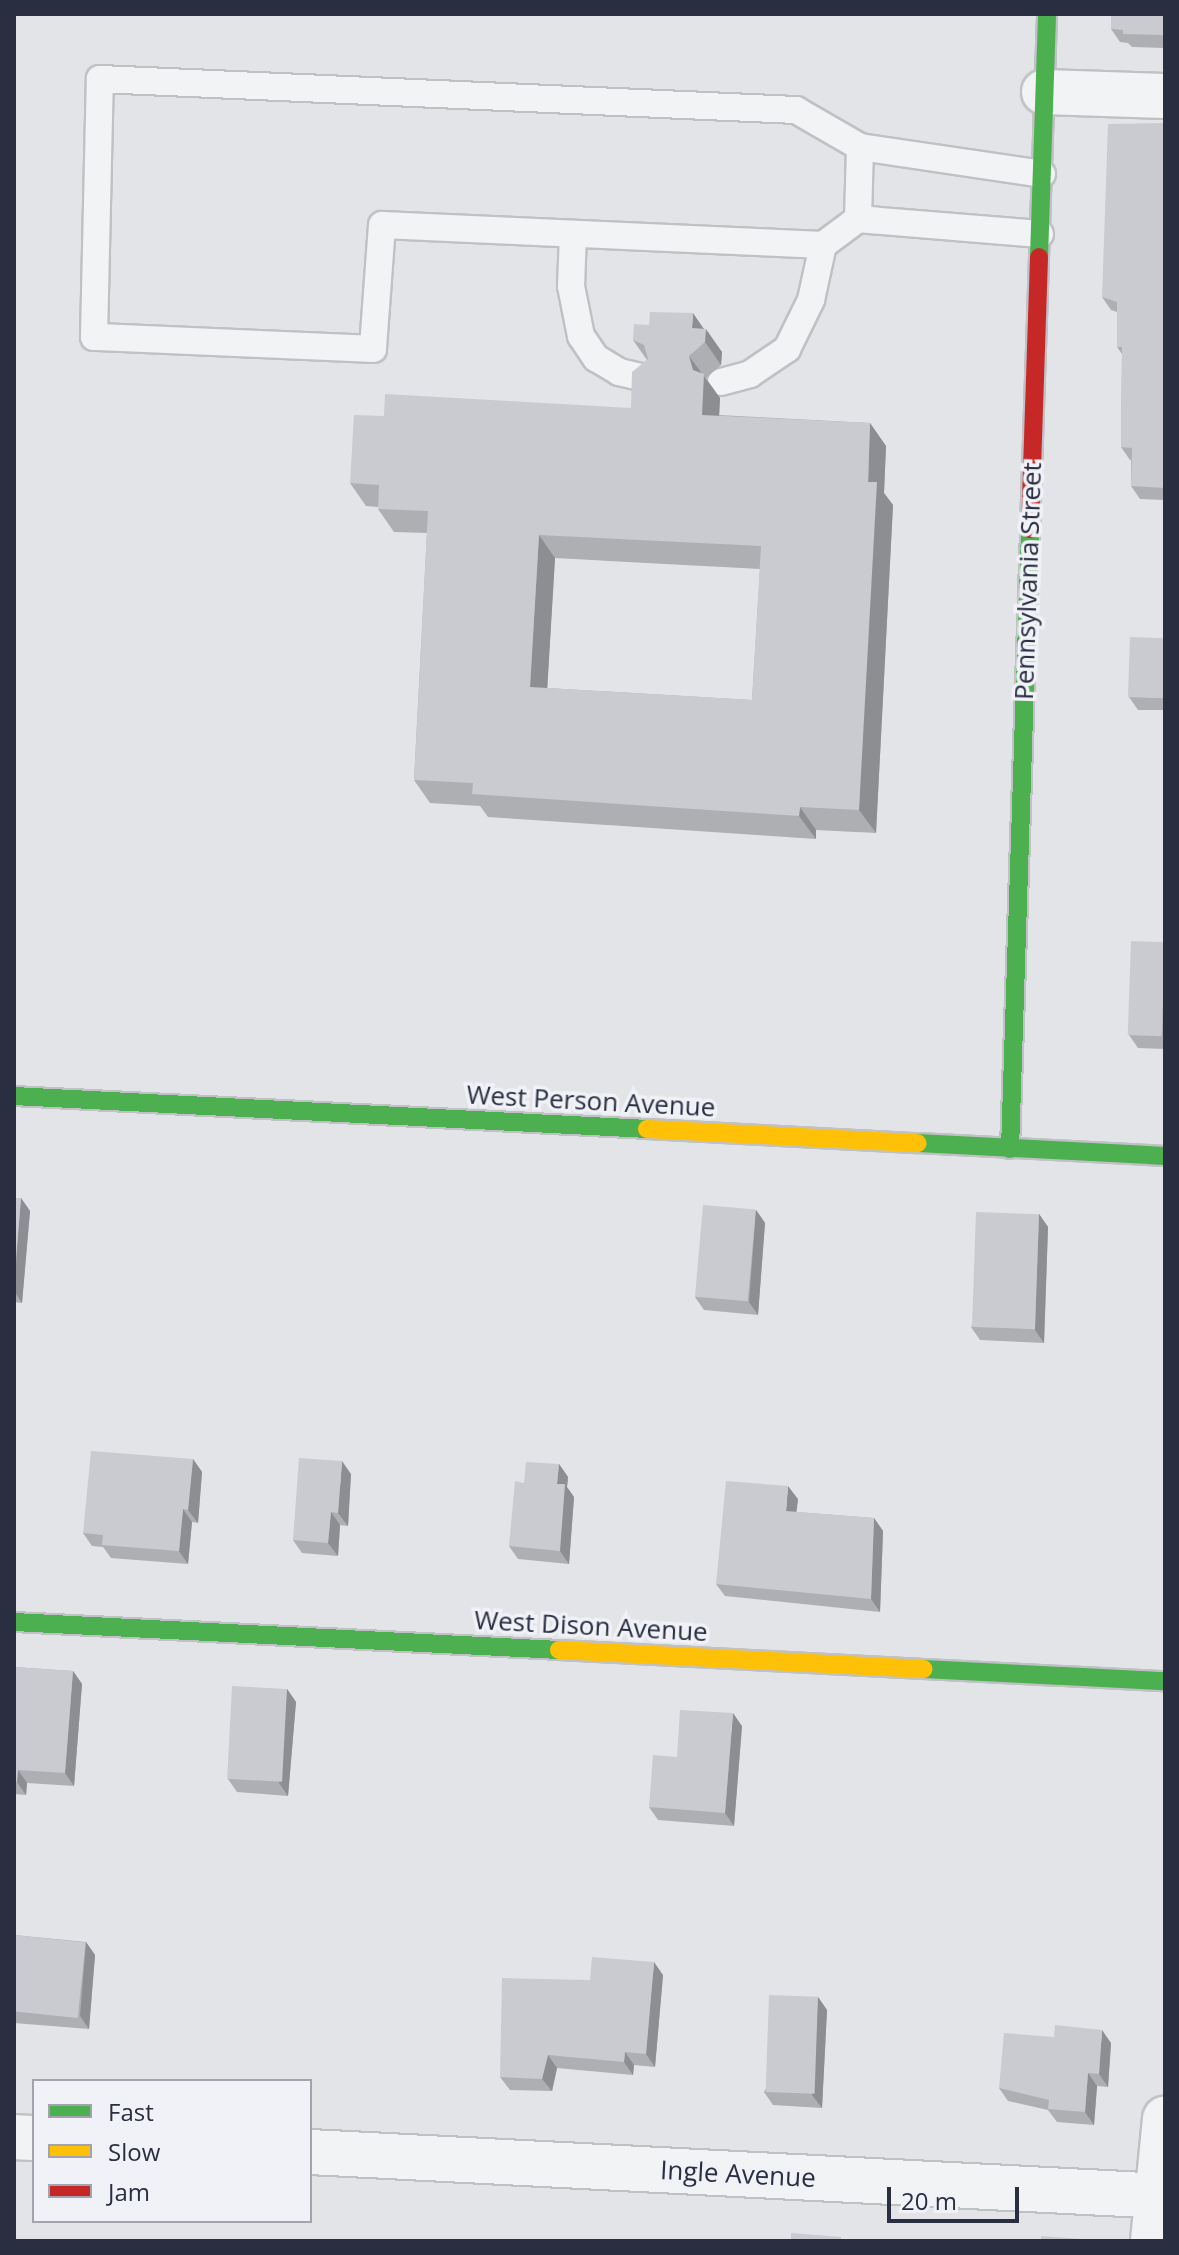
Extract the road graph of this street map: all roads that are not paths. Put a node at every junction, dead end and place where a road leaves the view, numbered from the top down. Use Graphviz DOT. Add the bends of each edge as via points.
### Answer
graph roads {
  1 [pos="1047,14"];
  2 [pos="1044,92"];
  3 [pos="1165,96"];
  4 [pos="860,147"];
  5 [pos="1042,174"];
  6 [pos="858,219"];
  7 [pos="573,234"];
  8 [pos="1040,234"];
  9 [pos="823,245"];
  10 [pos="649,379"];
  11 [pos="721,382"];
  12 [pos="14,1096"];
  13 [pos="1010,1149"];
  14 [pos="1165,1156"];
  15 [pos="14,1622"];
  16 [pos="1165,1681"];
  17 [pos="1165,2119"];
  18 [pos="312,2152"];
  19 [pos="1161,2196"];
  20 [pos="1153,2241"];
  1 -- 2 [label="street, Pennsylvania Street"];
  2 -- 3 [label="street"];
  2 -- 5 [label="street, Pennsylvania Street"];
  4 -- 5 [label="lane"];
  4 -- 6 [label="lane"];
  4 -- 7 [label="lane" via="796,110 100,79 94,337 373,349 382,225"];
  5 -- 8 [label="street, Pennsylvania Street"];
  6 -- 8 [label="lane"];
  6 -- 9 [label="lane"];
  7 -- 9 [label="lane"];
  7 -- 10 [label="lane" via="571,286 581,336 596,358 619,372"];
  8 -- 13 [label="street, Pennsylvania Street"];
  9 -- 11 [label="lane" via="811,300 787,349 759,370"];
  12 -- 13 [label="street, West Person Avenue"];
  13 -- 14 [label="street, West Person Avenue"];
  15 -- 16 [label="street, West Dison Avenue"];
  17 -- 19 [label="street"];
  18 -- 19 [label="street, Ingle Avenue"];
  19 -- 20 [label="street"];
}
